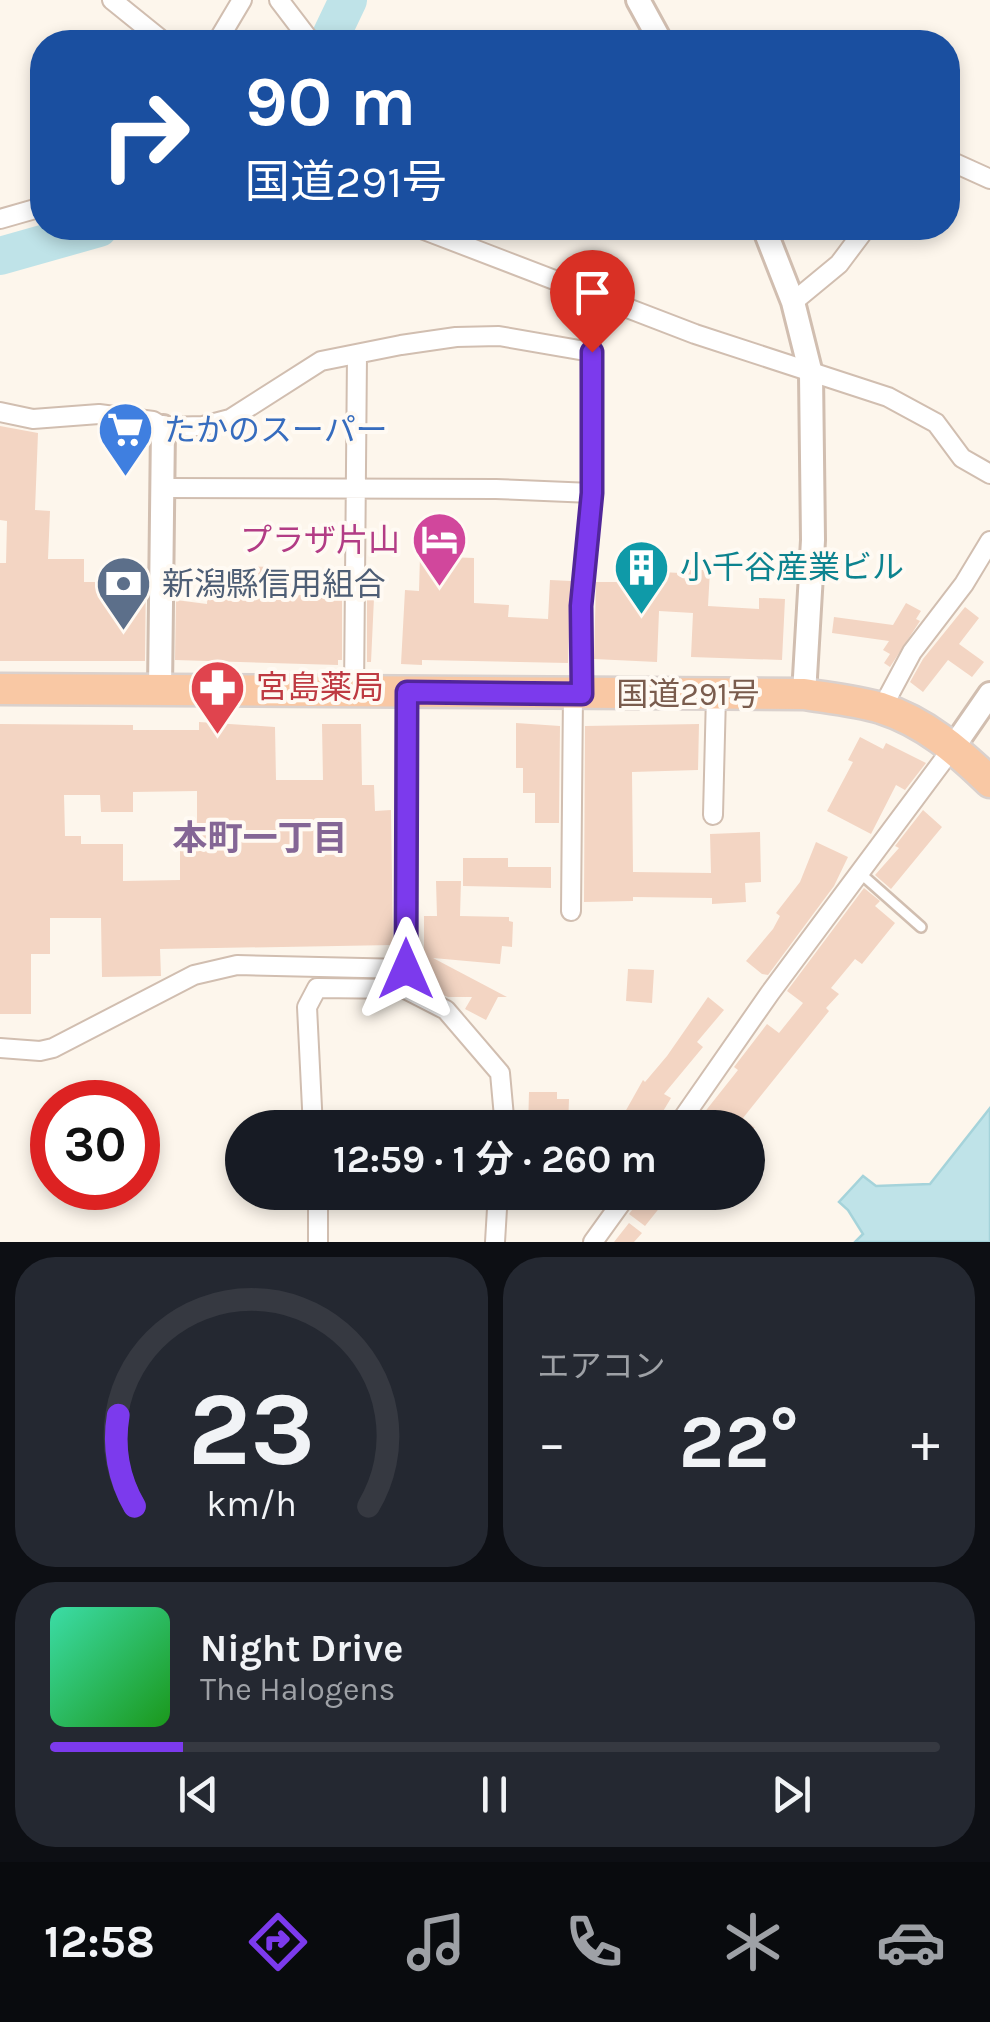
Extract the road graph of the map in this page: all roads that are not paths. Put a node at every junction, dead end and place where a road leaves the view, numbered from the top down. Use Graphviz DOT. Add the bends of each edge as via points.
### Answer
graph roads {
  1 [pos="112,0"];
  2 [pos="242,0"];
  3 [pos="278,0"];
  4 [pos="638,0"];
  5 [pos="149,30"];
  6 [pos="224,30"];
  7 [pos="299,30"];
  8 [pos="654,30"];
  9 [pos="960,165"];
  10 [pos="990,179"];
  11 [pos="30,211"];
  12 [pos="0,220"];
  13 [pos="450,240"];
  14 [pos="769,240"];
  15 [pos="857,240"];
  16 [pos="590,295"];
  17 [pos="793,302"];
  18 [pos="592,352"];
  19 [pos="357,355"];
  20 [pos="812,374"];
  21 [pos="0,412"];
  22 [pos="163,428"];
  23 [pos="990,474"];
  24 [pos="164,488"];
  25 [pos="355,490"];
  26 [pos="592,493"];
  27 [pos="990,541"];
  28 [pos="0,688"];
  29 [pos="160,690"];
  30 [pos="354,692"];
  31 [pos="407,692"];
  32 [pos="578,694"];
  33 [pos="804,694"];
  34 [pos="990,694"];
  35 [pos="716,696"];
  36 [pos="882,708"];
  37 [pos="954,746"];
  38 [pos="990,782"];
  39 [pos="713,815"];
  40 [pos="860,873"];
  41 [pos="571,911"];
  42 [pos="921,927"];
  43 [pos="406,969"];
  44 [pos="406,989"];
  45 [pos="0,1048"];
  46 [pos="313,1110"];
  47 [pos="503,1110"];
  48 [pos="689,1110"];
  49 [pos="318,1210"];
  50 [pos="497,1210"];
  51 [pos="616,1210"];
  52 [pos="318,1242"];
  53 [pos="495,1242"];
  54 [pos="594,1242"];
  1 -- 5 [label="street"];
  2 -- 6 [label="street"];
  3 -- 7 [label="street"];
  4 -- 8 [label="street"];
  9 -- 10 [label="street"];
  11 -- 12 [label="street"];
  13 -- 16 [label="street"];
  14 -- 17 [label="street"];
  15 -- 17 [label="street"];
  16 -- 18 [label="street"];
  16 -- 20 [label="street"];
  17 -- 20 [label="street"];
  18 -- 19 [label="street" via="499,336"];
  18 -- 26 [label="street"];
  19 -- 22 [label="street" via="321,361 230,419"];
  19 -- 25 [label="street"];
  20 -- 23 [label="street" via="928,416 962,458"];
  20 -- 33 [label="street" via="813,540"];
  21 -- 22 [label="street" via="33,419 99,414"];
  22 -- 24 [label="street"];
  24 -- 25 [label="street"];
  24 -- 29 [label="street"];
  25 -- 26 [label="street"];
  25 -- 30 [label="street"];
  26 -- 32 [label="street"];
  27 -- 36 [label="street" via="912,652"];
  28 -- 29 [label="highway, 国道291号"];
  29 -- 30 [label="highway, 国道291号"];
  30 -- 31 [label="highway, 国道291号"];
  31 -- 32 [label="highway, 国道291号"];
  31 -- 43 [label="street"];
  32 -- 35 [label="highway, 国道291号"];
  32 -- 41 [label="street"];
  33 -- 35 [label="highway, 国道291号"];
  33 -- 36 [label="highway, 国道291号"];
  34 -- 37 [label="street"];
  35 -- 39 [label="street"];
  36 -- 37 [label="highway, 国道291号"];
  37 -- 38 [label="highway, 国道291号"];
  37 -- 40 [label="street"];
  40 -- 42 [label="lane"];
  40 -- 48 [label="street"];
  43 -- 44 [label="street"];
  43 -- 45 [label="street" via="237,965 194,975 53,1048"];
  44 -- 46 [label="street" via="331,986 311,996"];
  44 -- 47 [label="street" via="446,1010 500,1072"];
  49 -- 52 [label="street"];
  50 -- 53 [label="street"];
  51 -- 54 [label="street"];
}
